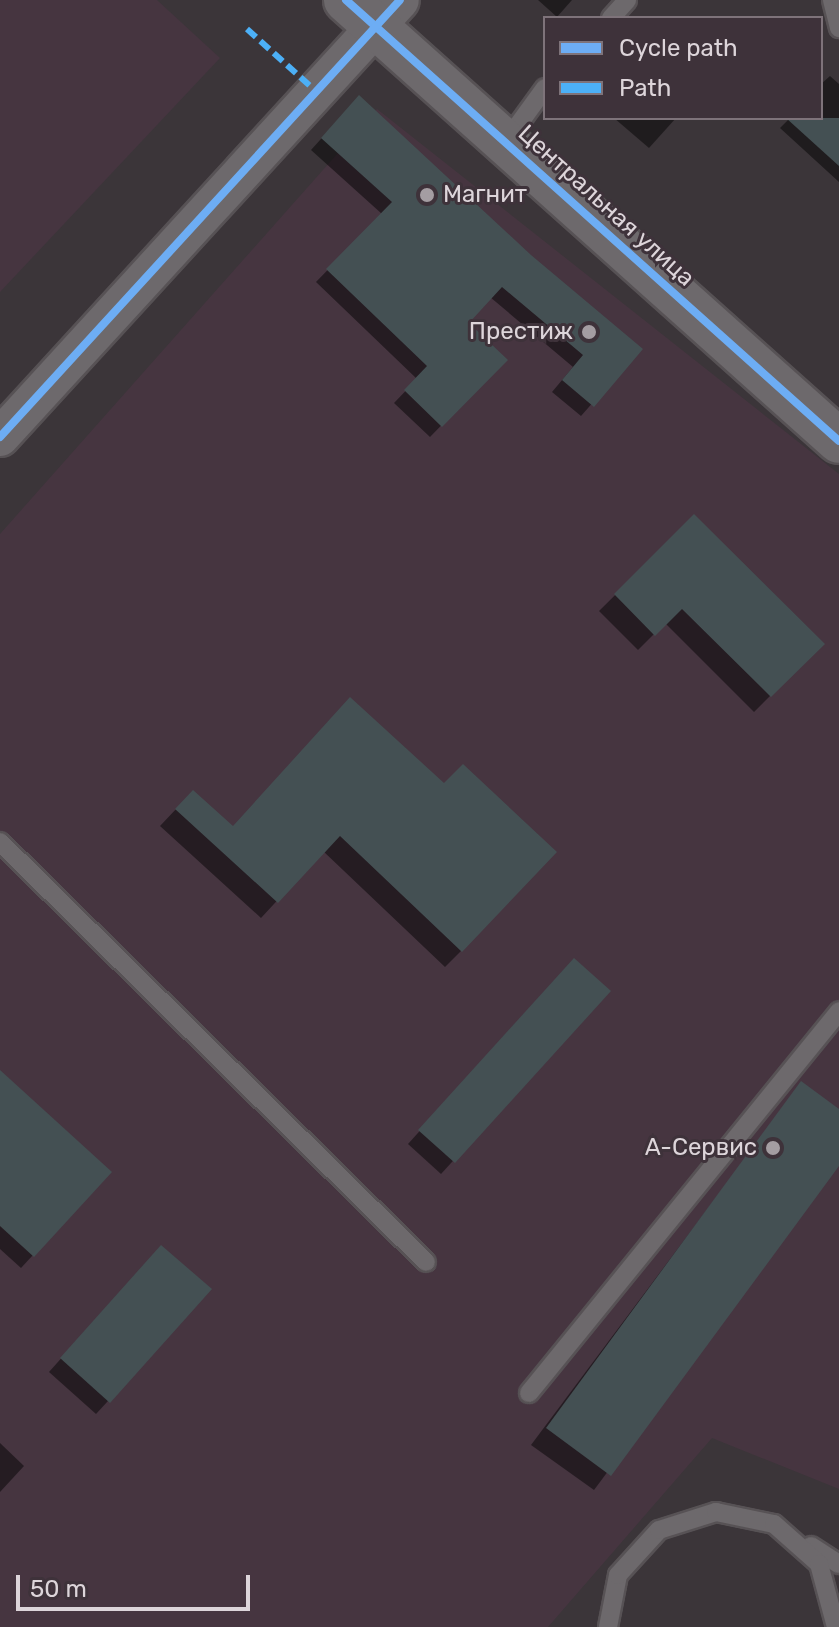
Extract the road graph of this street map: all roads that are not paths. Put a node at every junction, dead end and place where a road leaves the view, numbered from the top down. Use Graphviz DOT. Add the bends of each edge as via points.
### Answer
graph roads {
  1 [pos="627,0"];
  2 [pos="832,0"];
  3 [pos="374,9"];
  4 [pos="613,16"];
  5 [pos="839,28"];
  6 [pos="543,91"];
  7 [pos="505,143"];
  8 [pos="0,437"];
  9 [pos="839,441"];
  10 [pos="0,842"];
  11 [pos="839,1011"];
  12 [pos="426,1262"];
  13 [pos="529,1393"];
  14 [pos="774,1524"];
  15 [pos="839,1564"];
  16 [pos="608,1627"];
  17 [pos="836,1627"];
  1 -- 4 [label="lane"];
  2 -- 5 [label="lane"];
  3 -- 7 [label="street, Центральная улица"];
  3 -- 8 [label="street"];
  6 -- 7 [label="lane"];
  7 -- 9 [label="street, Центральная улица"];
  10 -- 12 [label="lane"];
  11 -- 13 [label="lane"];
  14 -- 15 [label="lane"];
  14 -- 16 [label="lane" via="716,1512 659,1530 618,1575"];
  14 -- 17 [label="lane" via="819,1564"];
}
